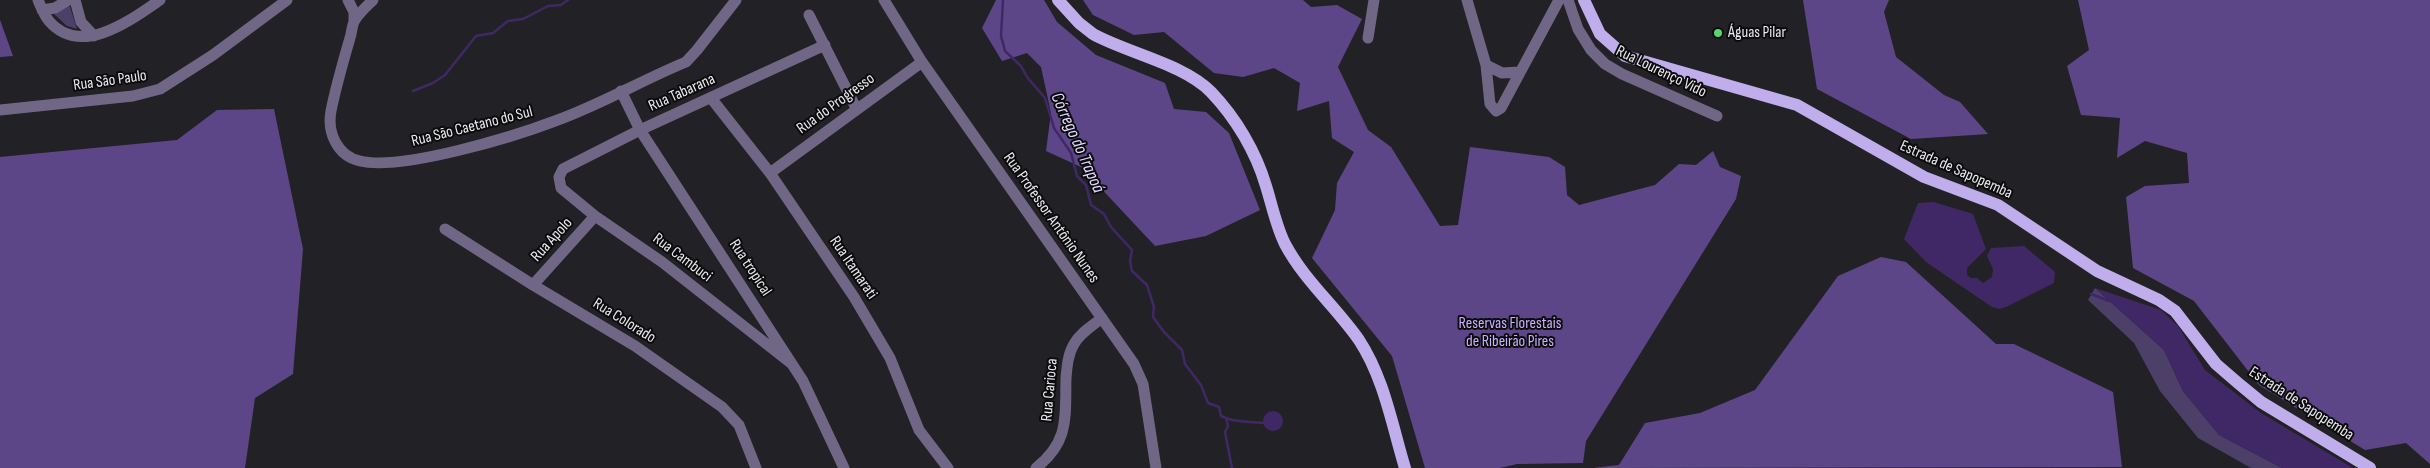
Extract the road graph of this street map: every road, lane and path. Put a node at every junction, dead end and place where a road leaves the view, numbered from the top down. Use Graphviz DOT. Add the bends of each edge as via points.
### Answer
graph roads {
  1 [pos="68,0"];
  2 [pos="75,0"];
  3 [pos="160,0"];
  4 [pos="287,0"];
  5 [pos="348,0"];
  6 [pos="372,0"];
  7 [pos="736,0"];
  8 [pos="884,0"];
  9 [pos="1374,0"];
  10 [pos="1467,0"];
  11 [pos="1559,0"];
  12 [pos="1568,0"];
  13 [pos="1584,0"];
  14 [pos="1059,1"];
  15 [pos="40,5"];
  16 [pos="809,15"];
  17 [pos="354,20"];
  18 [pos="94,36"];
  19 [pos="1368,38"];
  20 [pos="824,45"];
  21 [pos="922,62"];
  22 [pos="1486,65"];
  23 [pos="1520,72"];
  24 [pos="621,90"];
  25 [pos="711,98"];
  26 [pos="856,108"];
  27 [pos="0,110"];
  28 [pos="1717,116"];
  29 [pos="640,130"];
  30 [pos="770,173"];
  31 [pos="559,177"];
  32 [pos="595,216"];
  33 [pos="445,229"];
  34 [pos="533,285"];
  35 [pos="1102,318"];
  36 [pos="792,364"];
  37 [pos="756,468"];
  38 [pos="844,468"];
  39 [pos="948,468"];
  40 [pos="1036,468"];
  41 [pos="1156,468"];
  42 [pos="1405,468"];
  43 [pos="2370,468"];
  1 -- 15 [label="street" via="55,8"];
  2 -- 18 [label="street" via="81,22"];
  3 -- 18 [label="street" via="118,28"];
  4 -- 27 [label="street, Rua São Paulo" via="213,55 160,89 134,96"];
  5 -- 17 [label="street"];
  6 -- 17 [label="street, Rua São Caetano do Sul"];
  7 -- 24 [label="street, Rua São Caetano do Sul" via="691,57"];
  8 -- 21 [label="street, Rua Professor Antônio Nunes"];
  9 -- 19 [label="street"];
  10 -- 22 [label="street"];
  11 -- 23 [label="street"];
  12 -- 28 [label="street, Rua Lourenço Vido" via="1578,29 1591,50 1605,64"];
  13 -- 43 [label="main road, Estrada de Sapopemba" via="1600,34 1625,56 1798,105 1924,177 1998,205 2097,271 2159,300 2175,311 2216,364 2255,397"];
  14 -- 42 [label="main road" via="1093,34 1191,78 1210,91 1228,111 1254,155 1285,243 1358,339 1378,376"];
  15 -- 18 [label="street" via="48,20 66,33"];
  16 -- 20 [label="street"];
  17 -- 24 [label="street, Rua São Caetano do Sul" via="329,126 338,147 357,161 391,163 496,139 556,121"];
  20 -- 25 [label="street, Rua Tabarana"];
  20 -- 26 [label="street"];
  21 -- 26 [label="street, Rua do Progresso"];
  21 -- 35 [label="street, Rua Professor Antônio Nunes"];
  22 -- 23 [label="street" via="1502,73"];
  22 -- 23 [label="street" via="1490,104 1496,111 1501,108"];
  24 -- 29 [label="street, Rua tropical"];
  25 -- 29 [label="street, Rua Tabarana"];
  25 -- 30 [label="street, Rua Itamarati"];
  26 -- 30 [label="street, Rua do Progresso"];
  29 -- 31 [label="street, Rua Tabarana" via="563,169"];
  29 -- 36 [label="street, Rua tropical"];
  30 -- 39 [label="street, Rua Itamarati" via="879,338 919,430"];
  31 -- 32 [label="street, Rua Cambuci" via="561,188"];
  32 -- 34 [label="street, Rua Apolo"];
  32 -- 36 [label="street, Rua Cambuci" via="662,262"];
  33 -- 34 [label="street, Rua Colorado"];
  34 -- 37 [label="street, Rua Colorado" via="635,346 722,407 739,425"];
  35 -- 40 [label="street, Rua Carioca" via="1074,344 1066,367 1066,409 1060,443"];
  35 -- 41 [label="street, Rua Professor Antônio Nunes" via="1134,364 1143,384"];
  36 -- 38 [label="street, Rua tropical"];
}
